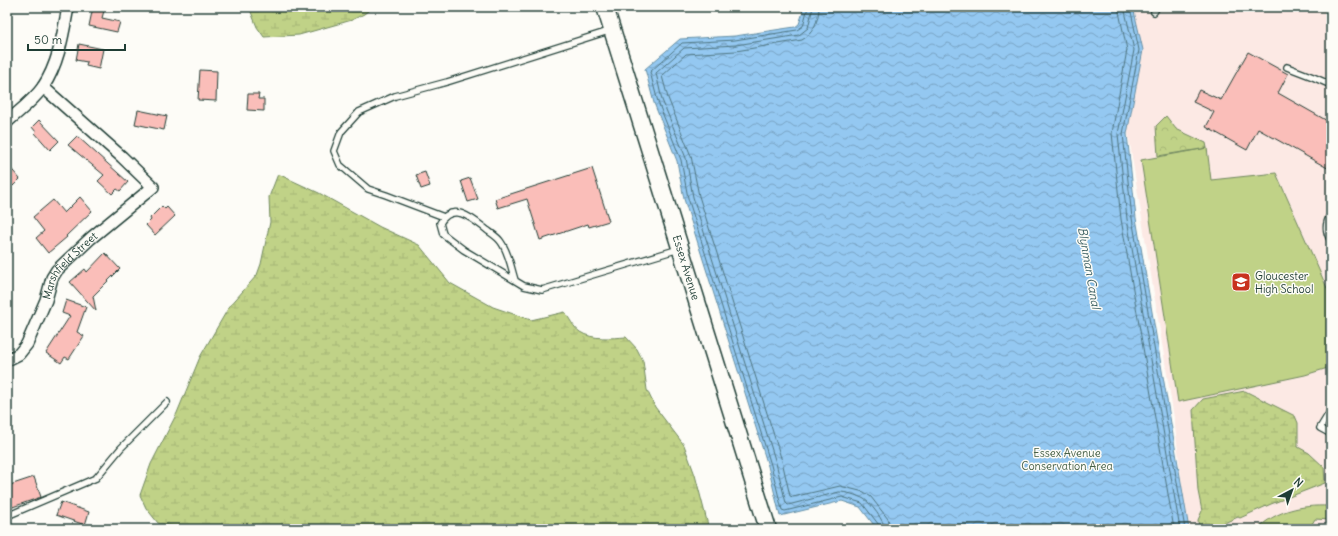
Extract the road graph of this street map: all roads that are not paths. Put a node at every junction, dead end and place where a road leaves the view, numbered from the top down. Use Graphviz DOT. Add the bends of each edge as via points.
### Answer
graph roads {
  1 [pos="68,7"];
  2 [pos="605,7"];
  3 [pos="612,30"];
  4 [pos="1287,67"];
  5 [pos="1331,85"];
  6 [pos="43,87"];
  7 [pos="7,122"];
  8 [pos="1331,214"];
  9 [pos="444,217"];
  10 [pos="1331,241"];
  11 [pos="681,248"];
  12 [pos="515,280"];
  13 [pos="7,360"];
  14 [pos="167,402"];
  15 [pos="1331,410"];
  16 [pos="1331,434"];
  17 [pos="7,516"];
  18 [pos="768,529"];
  1 -- 6 [label="street" via="55,65"];
  2 -- 3 [label="street, Essex Avenue"];
  3 -- 9 [label="lane" via="395,96 359,112 341,132 334,151 340,165 368,190"];
  3 -- 11 [label="street, Essex Avenue"];
  4 -- 5 [label="lane"];
  6 -- 7 [label="street"];
  6 -- 13 [label="street, Marshfield Street" via="153,187 90,238 57,270 27,344 18,354"];
  8 -- 10 [label="lane" via="1326,228"];
  9 -- 12 [label="lane" via="440,223 443,234 464,250"];
  9 -- 12 [label="lane" via="453,212 466,214 500,240 506,250"];
  11 -- 12 [label="lane" via="542,290 524,286"];
  11 -- 18 [label="street, Essex Avenue"];
  14 -- 17 [label="lane" via="121,448 96,478"];
  15 -- 16 [label="lane" via="1320,428"];
}
